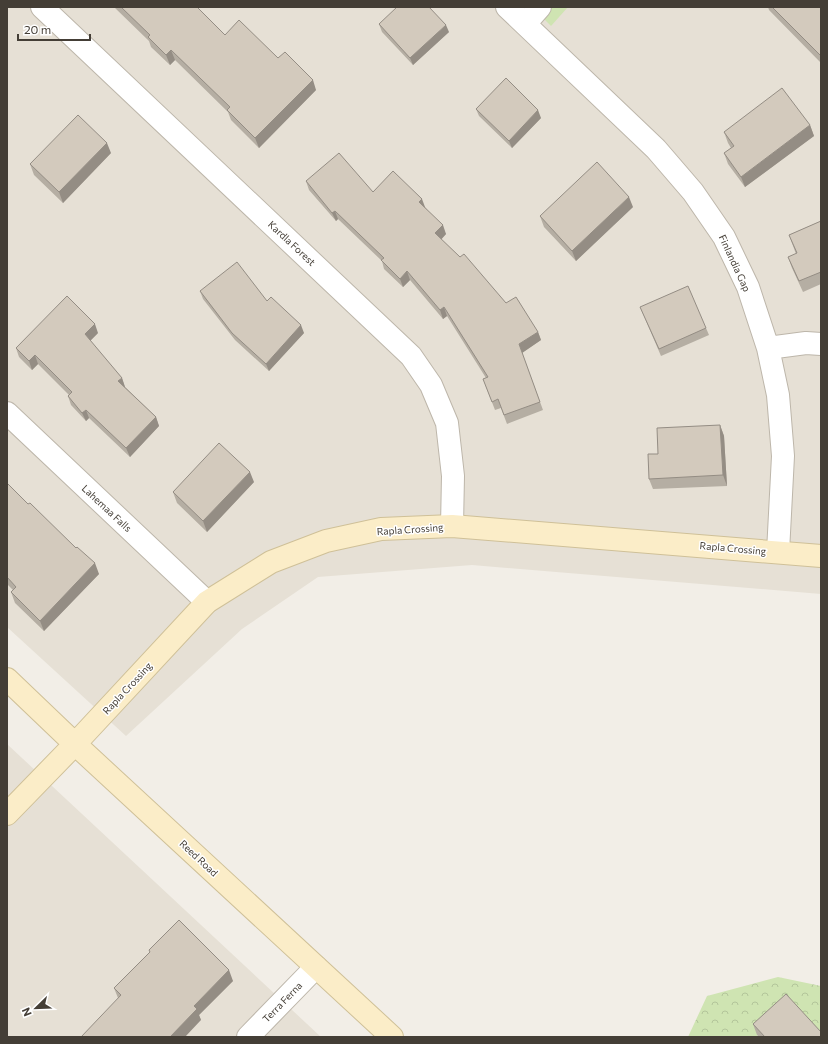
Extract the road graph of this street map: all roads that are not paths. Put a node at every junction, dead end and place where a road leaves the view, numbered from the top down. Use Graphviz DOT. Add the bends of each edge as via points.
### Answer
graph roads {
  1 [pos="42,7"];
  2 [pos="507,7"];
  3 [pos="540,7"];
  4 [pos="525,24"];
  5 [pos="821,344"];
  6 [pos="768,348"];
  7 [pos="7,413"];
  8 [pos="452,526"];
  9 [pos="778,552"];
  10 [pos="821,556"];
  11 [pos="207,602"];
  12 [pos="7,679"];
  13 [pos="75,744"];
  14 [pos="7,814"];
  15 [pos="316,967"];
  16 [pos="248,1037"];
  17 [pos="392,1037"];
  1 -- 8 [label="street, Kardla Forest" via="411,356 430,385 447,423 453,476"];
  2 -- 4 [label="street, Finlandia Gap"];
  3 -- 4 [label="street"];
  4 -- 6 [label="street, Finlandia Gap" via="656,149 693,192 724,237 748,286"];
  5 -- 6 [label="street" via="806,343"];
  6 -- 9 [label="street, Finlandia Gap" via="778,395 783,456"];
  7 -- 11 [label="street, Lahemaa Falls"];
  8 -- 9 [label="street, Rapla Crossing"];
  8 -- 11 [label="street, Rapla Crossing" via="381,529 326,541 271,562"];
  9 -- 10 [label="street, Rapla Crossing"];
  11 -- 13 [label="street, Rapla Crossing"];
  12 -- 13 [label="street, Reed Road"];
  13 -- 14 [label="street, Rapla Crossing"];
  13 -- 15 [label="street, Reed Road"];
  15 -- 16 [label="street, Terra Ferna"];
  15 -- 17 [label="street, Reed Road"];
}
